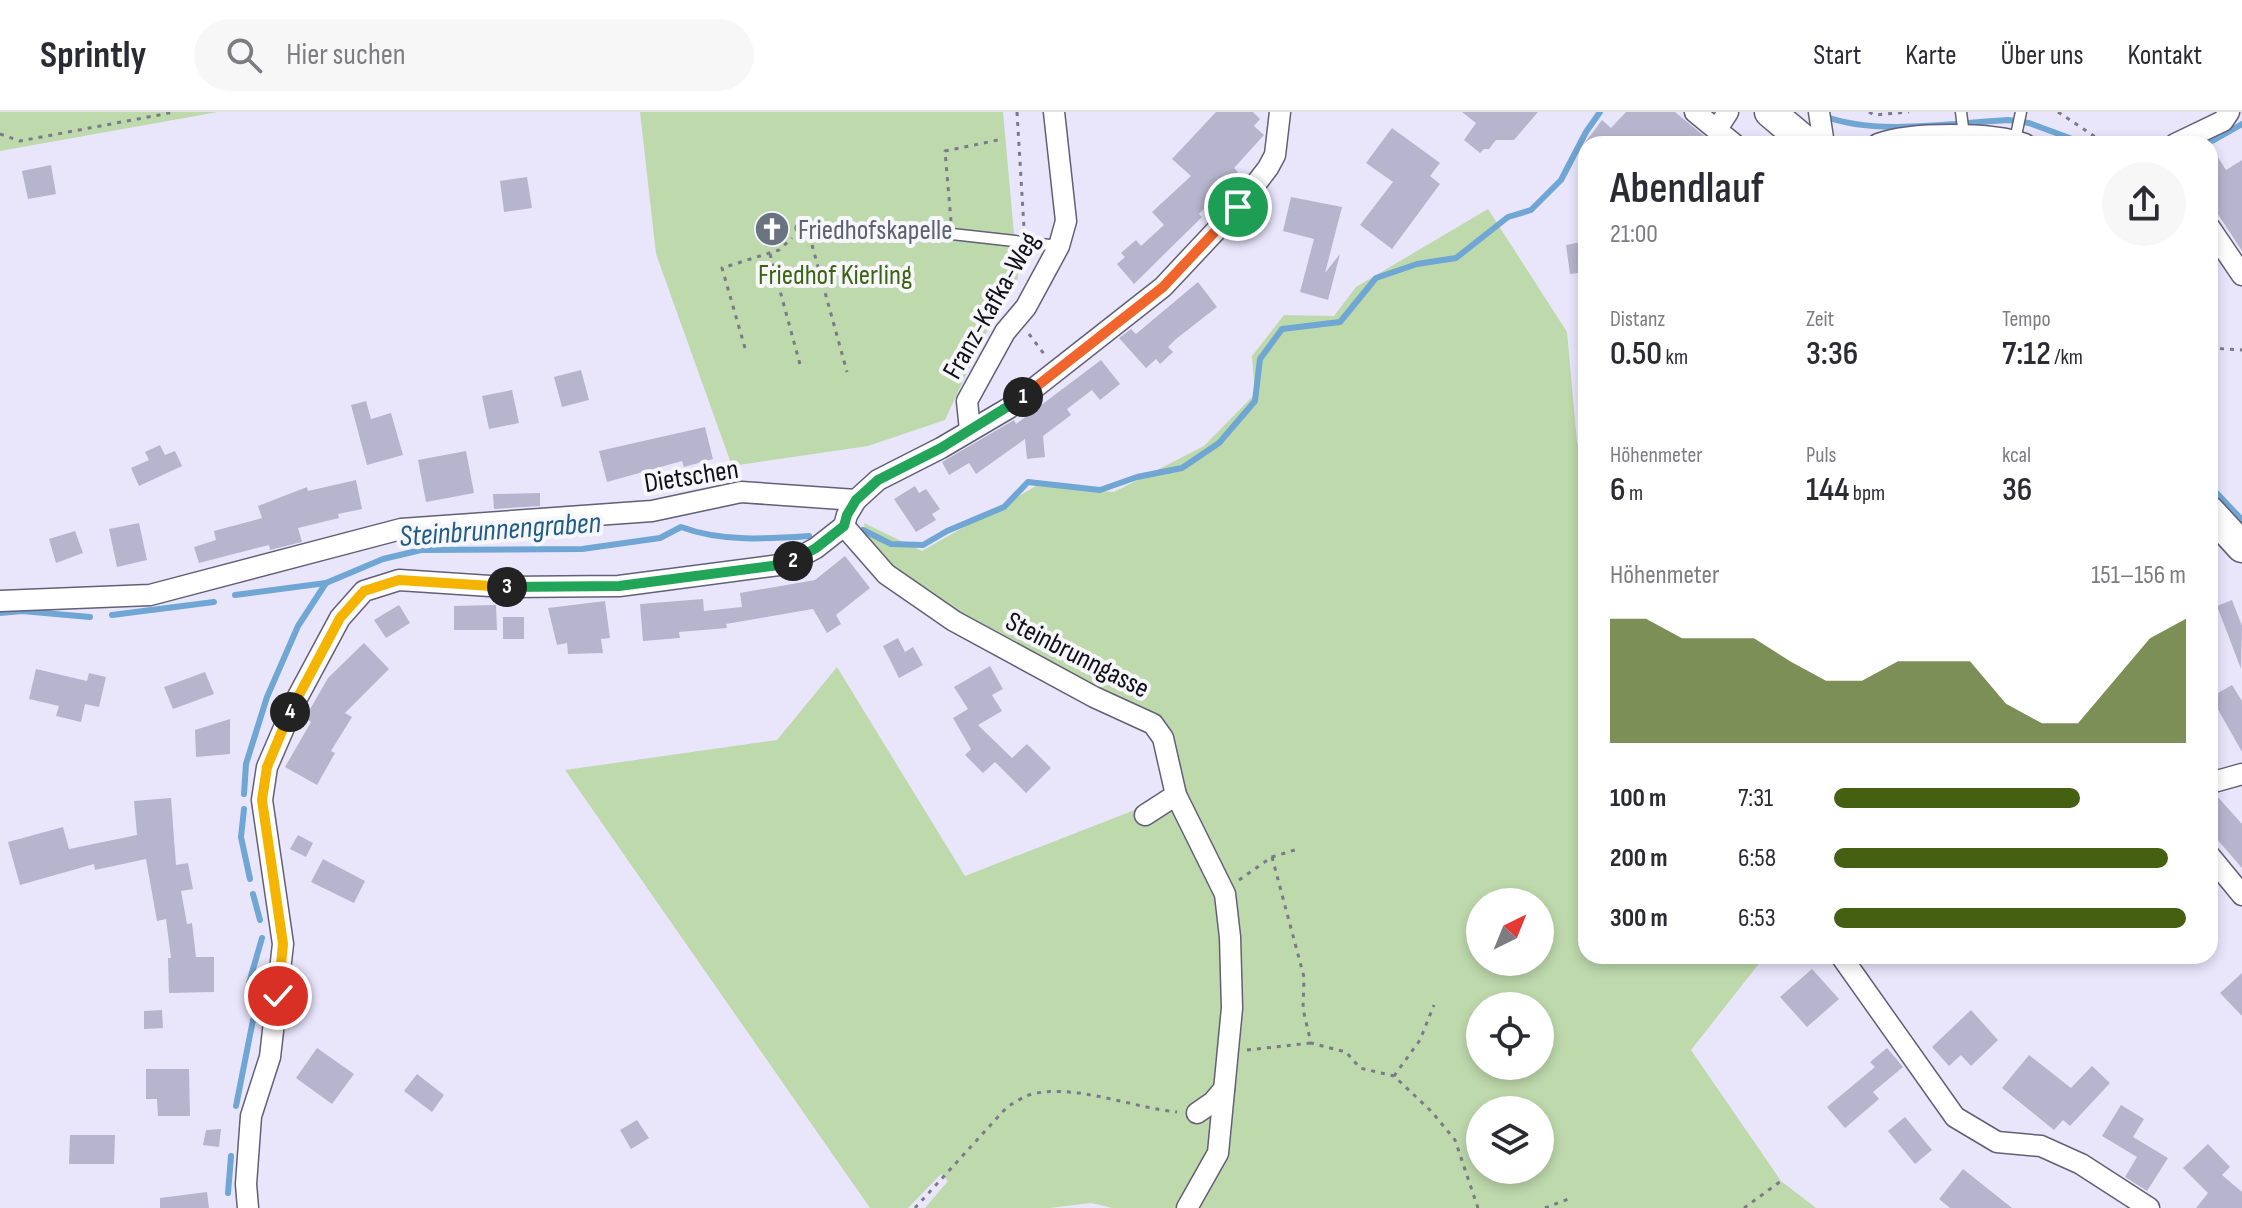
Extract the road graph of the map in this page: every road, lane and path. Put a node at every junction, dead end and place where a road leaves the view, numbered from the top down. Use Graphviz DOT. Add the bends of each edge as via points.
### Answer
graph roads {
  1 [pos="175,112"];
  2 [pos="1017,112"];
  3 [pos="1054,112"];
  4 [pos="1280,112"];
  5 [pos="1695,112"];
  6 [pos="1770,112"];
  7 [pos="1869,112"];
  8 [pos="1909,112"];
  9 [pos="1961,112"];
  10 [pos="2021,112"];
  11 [pos="2058,112"];
  12 [pos="2229,112"];
  13 [pos="1723,120"];
  14 [pos="1817,132"];
  15 [pos="0,134"];
  16 [pos="1964,135"];
  17 [pos="1946,136"];
  18 [pos="1972,136"];
  19 [pos="2020,136"];
  20 [pos="2094,136"];
  21 [pos="2192,136"];
  22 [pos="998,140"];
  23 [pos="804,228"];
  24 [pos="952,234"];
  25 [pos="1024,240"];
  26 [pos="2218,240"];
  27 [pos="1059,246"];
  28 [pos="770,254"];
  29 [pos="2242,275"];
  30 [pos="1026,307"];
  31 [pos="745,348"];
  32 [pos="2218,348"];
  33 [pos="2242,350"];
  34 [pos="801,368"];
  35 [pos="1060,369"];
  36 [pos="847,372"];
  37 [pos="970,430"];
  38 [pos="856,500"];
  39 [pos="2218,521"];
  40 [pos="844,526"];
  41 [pos="2242,547"];
  42 [pos="0,601"];
  43 [pos="2242,774"];
  44 [pos="2218,781"];
  45 [pos="1176,795"];
  46 [pos="1145,815"];
  47 [pos="1298,849"];
  48 [pos="1272,857"];
  49 [pos="2218,866"];
  50 [pos="1225,894"];
  51 [pos="2242,895"];
  52 [pos="1847,964"];
  53 [pos="1434,1005"];
  54 [pos="1311,1043"];
  55 [pos="1228,1052"];
  56 [pos="1394,1076"];
  57 [pos="1224,1089"];
  58 [pos="1197,1113"];
  59 [pos="1781,1181"];
  60 [pos="1571,1198"];
  61 [pos="248,1208"];
  62 [pos="915,1208"];
  63 [pos="1187,1208"];
  64 [pos="1478,1208"];
  65 [pos="1545,1208"];
  66 [pos="1744,1208"];
  67 [pos="2149,1208"];
  1 -- 15 [label="path" via="20,141"];
  2 -- 25 [label="path"];
  3 -- 27 [label="street, Franz-Kafka-Weg" via="1066,221"];
  4 -- 35 [label="street" via="1275,155 1238,207 1163,287"];
  5 -- 13 [label="street"];
  6 -- 14 [label="main road"];
  7 -- 8 [label="path"];
  9 -- 16 [label="lane"];
  10 -- 19 [label="lane"];
  11 -- 20 [label="path"];
  12 -- 21 [label="street" via="2223,121"];
  16 -- 17 [label="street"];
  16 -- 18 [label="street"];
  22 -- 24 [label="path" via="945,151"];
  23 -- 24 [label="lane"];
  23 -- 28 [label="path"];
  23 -- 36 [label="path"];
  24 -- 25 [label="lane"];
  25 -- 27 [label="lane"];
  26 -- 29 [label="street"];
  27 -- 30 [label="street, Franz-Kafka-Weg"];
  28 -- 31 [label="path" via="722,268"];
  28 -- 34 [label="path"];
  30 -- 35 [label="path" via="1029,335"];
  30 -- 37 [label="street, Franz-Kafka-Weg" via="1005,332 967,401"];
  32 -- 33 [label="path"];
  35 -- 37 [label="street"];
  37 -- 38 [label="street" via="878,480"];
  38 -- 40 [label="street"];
  38 -- 42 [label="street, Dietschen" via="741,492 652,511 401,529 150,595"];
  39 -- 41 [label="main road"];
  40 -- 45 [label="street, Steinbrunngasse" via="886,574 954,621 1153,724 1163,738"];
  40 -- 61 [label="street" via="787,564 619,586 505,587 399,580 364,591 340,618 267,767 262,800 283,944 270,1057 251,1116"];
  43 -- 44 [label="street"];
  45 -- 46 [label="street"];
  45 -- 50 [label="street, Steinbrunngasse"];
  47 -- 48 [label="path"];
  48 -- 50 [label="path"];
  48 -- 54 [label="path" via="1304,977 1303,1009"];
  49 -- 51 [label="street"];
  50 -- 55 [label="street, Steinbrunngasse" via="1232,994"];
  52 -- 67 [label="street" via="1955,1117 1997,1142 2041,1146 2081,1164"];
  53 -- 56 [label="path" via="1420,1040"];
  54 -- 55 [label="path"];
  54 -- 56 [label="path" via="1346,1052 1360,1068"];
  55 -- 57 [label="street, Steinbrunngasse"];
  56 -- 64 [label="path" via="1455,1140"];
  57 -- 58 [label="street"];
  57 -- 63 [label="street, Steinbrunngasse" via="1218,1153"];
  58 -- 62 [label="path" via="1071,1093 1026,1096 1007,1107"];
  59 -- 66 [label="path"];
  60 -- 65 [label="path"];
}
